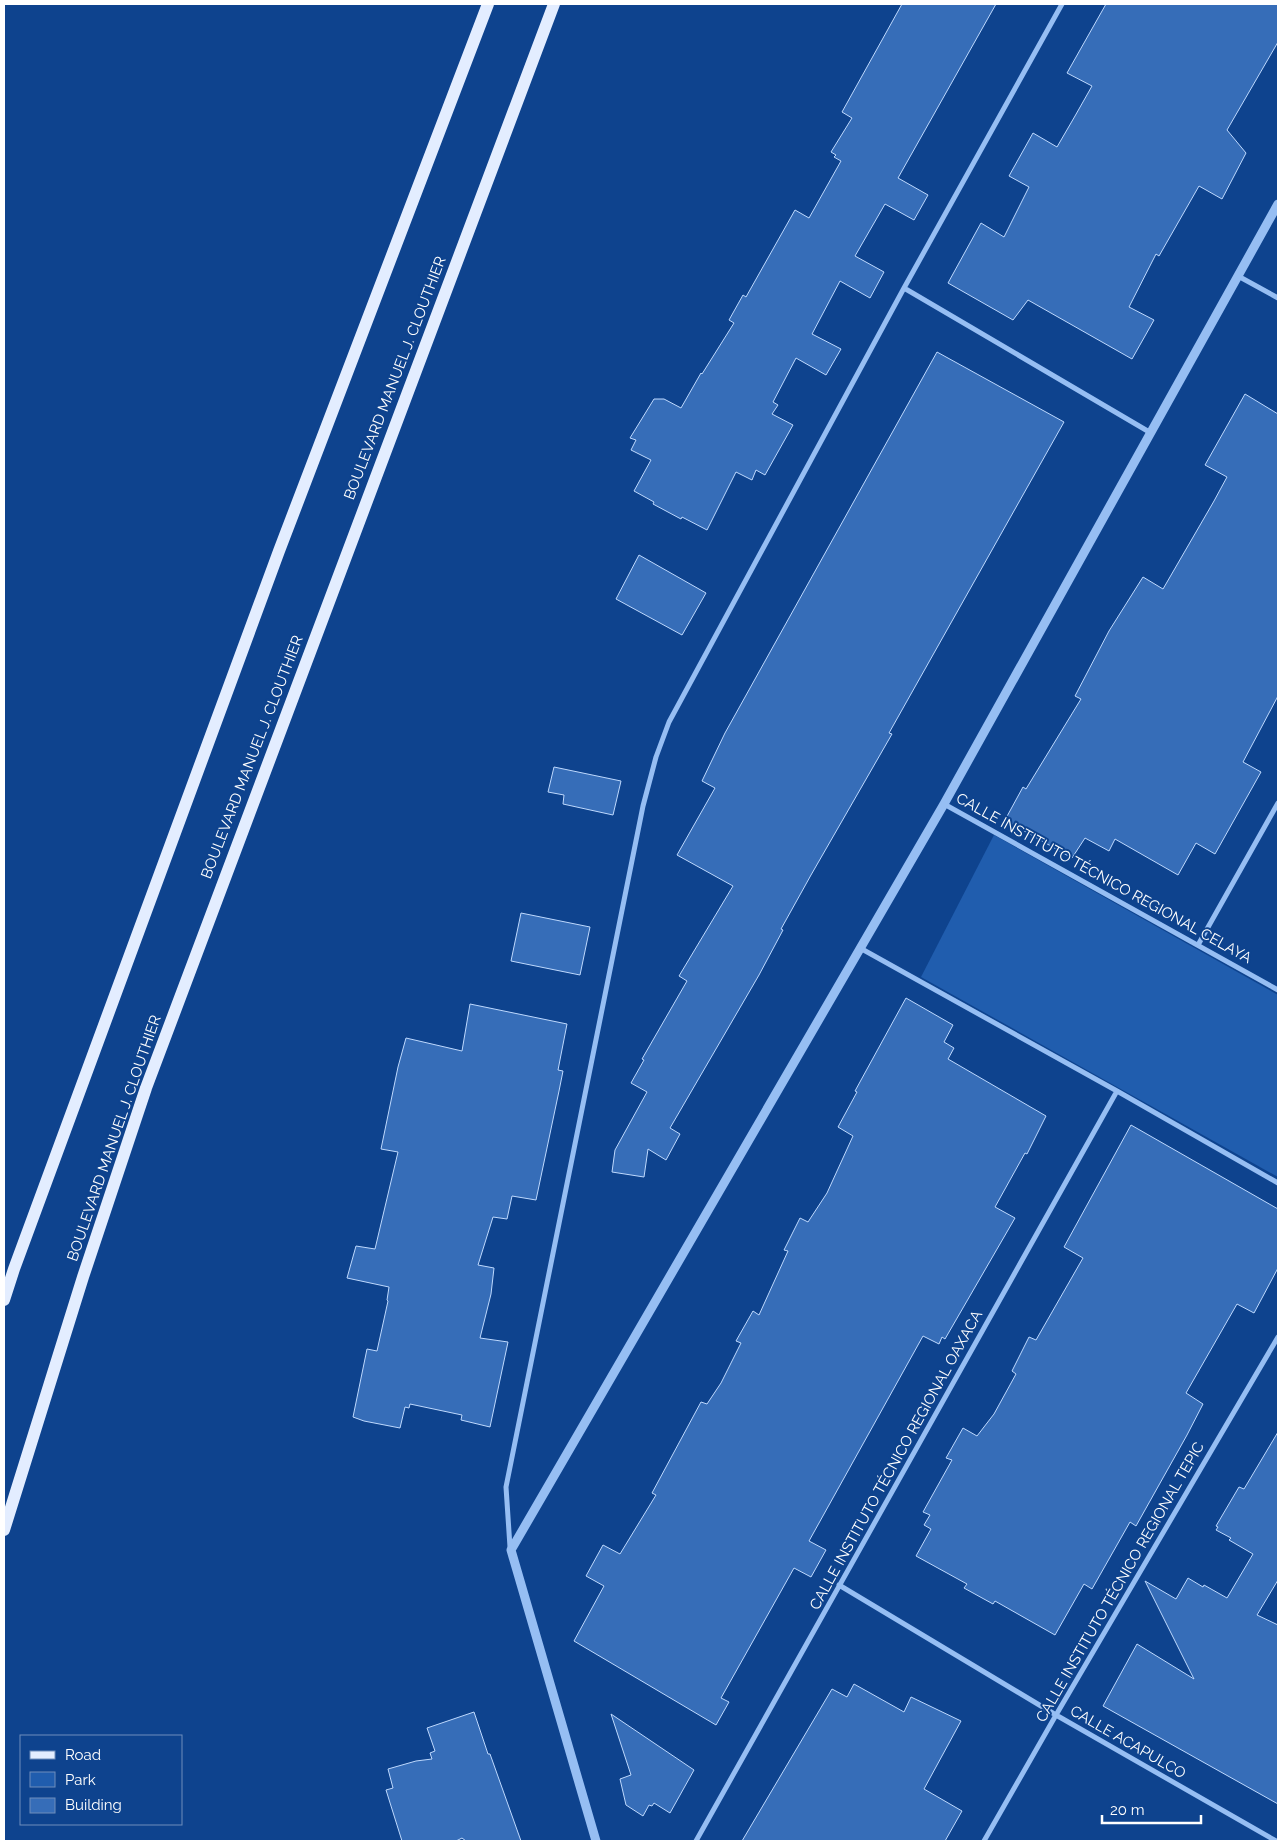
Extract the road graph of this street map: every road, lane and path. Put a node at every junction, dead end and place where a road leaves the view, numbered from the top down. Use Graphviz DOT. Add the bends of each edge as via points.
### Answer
graph roads {
  1 [pos="488,4"];
  2 [pos="554,4"];
  3 [pos="1062,4"];
  4 [pos="1278,204"];
  5 [pos="1238,276"];
  6 [pos="904,288"];
  7 [pos="1278,298"];
  8 [pos="1151,433"];
  9 [pos="1278,803"];
  10 [pos="944,804"];
  11 [pos="1198,945"];
  12 [pos="859,948"];
  13 [pos="1278,990"];
  14 [pos="1117,1091"];
  15 [pos="1278,1183"];
  16 [pos="4,1300"];
  17 [pos="1278,1338"];
  18 [pos="4,1530"];
  19 [pos="511,1550"];
  20 [pos="840,1585"];
  21 [pos="1056,1714"];
  22 [pos="596,1841"];
  23 [pos="696,1841"];
  24 [pos="984,1841"];
  25 [pos="1276,1841"];
  1 -- 16 [label="main road" via="279,551"];
  2 -- 18 [label="main road, BOULEVARD MANUEL J. CLOUTHIER" via="146,1088"];
  3 -- 6 [label="street"];
  4 -- 5 [label="street"];
  5 -- 7 [label="street"];
  5 -- 8 [label="street"];
  6 -- 8 [label="street"];
  6 -- 19 [label="street" via="669,722 656,757 639,826 506,1487"];
  8 -- 10 [label="street"];
  9 -- 11 [label="street"];
  10 -- 11 [label="street, CALLE INSTITUTO TÉCNICO REGIONAL CELAYA"];
  10 -- 12 [label="street"];
  11 -- 13 [label="street, CALLE INSTITUTO TÉCNICO REGIONAL CELAYA"];
  12 -- 14 [label="street"];
  12 -- 19 [label="street"];
  14 -- 15 [label="street"];
  14 -- 20 [label="street, CALLE INSTITUTO TÉCNICO REGIONAL OAXACA"];
  17 -- 21 [label="street, CALLE INSTITUTO TÉCNICO REGIONAL TEPIC"];
  19 -- 22 [label="street"];
  20 -- 21 [label="street, CALLE ACAPULCO"];
  20 -- 23 [label="street, CALLE INSTITUTO TÉCNICO REGIONAL OAXACA"];
  21 -- 24 [label="street, CALLE INSTITUTO TÉCNICO REGIONAL TEPIC"];
  21 -- 25 [label="street, CALLE ACAPULCO"];
}
